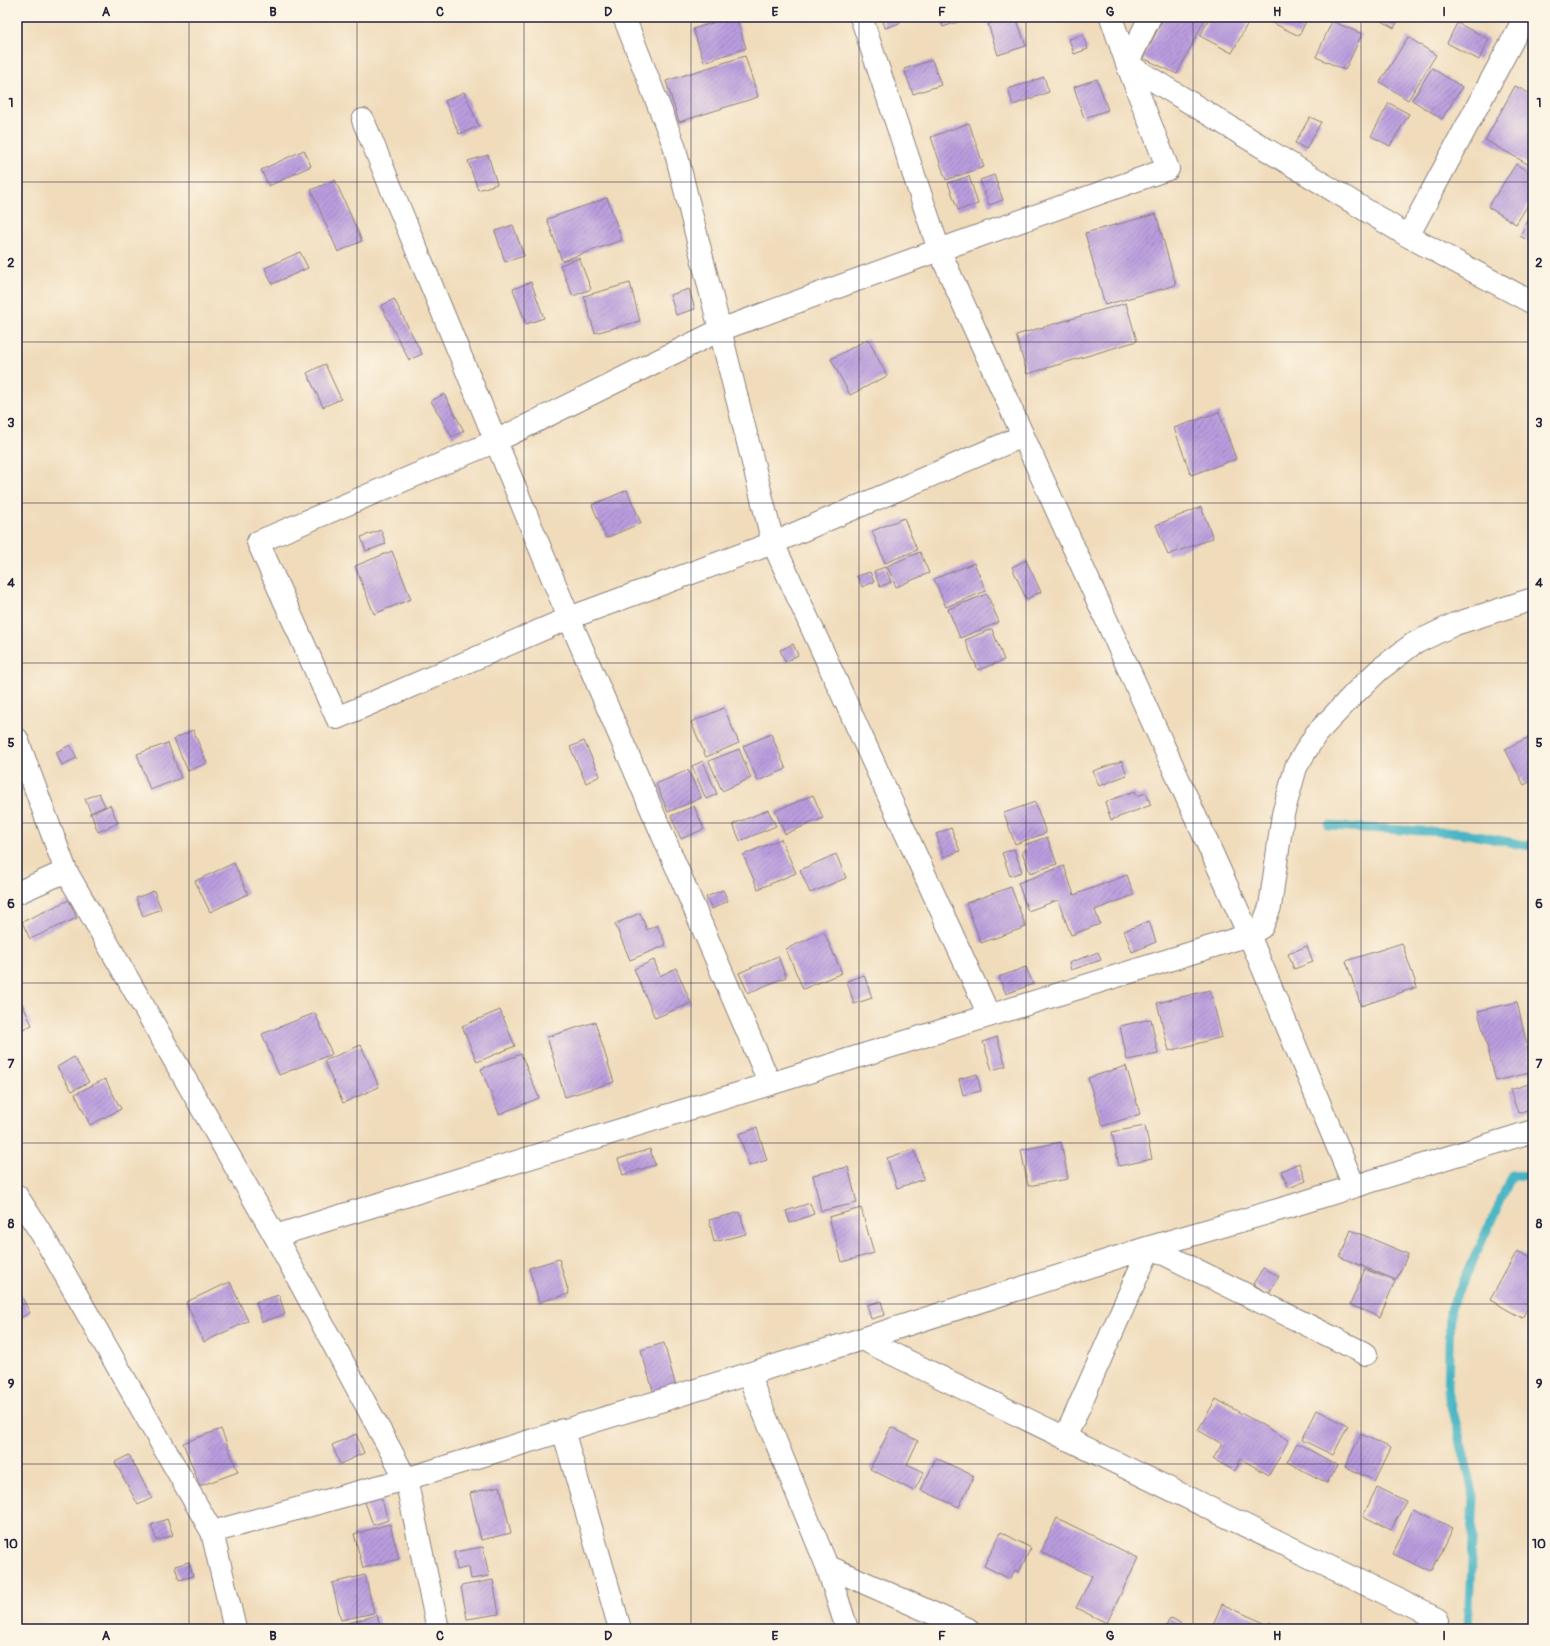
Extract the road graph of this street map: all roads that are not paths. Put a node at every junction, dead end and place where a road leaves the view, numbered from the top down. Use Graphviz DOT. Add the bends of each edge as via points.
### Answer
graph roads {
  1 [pos="624,17"];
  2 [pos="861,17"];
  3 [pos="1111,17"];
  4 [pos="1150,17"];
  5 [pos="1526,17"];
  6 [pos="1533,20"];
  7 [pos="1127,64"];
  8 [pos="363,120"];
  9 [pos="1408,236"];
  10 [pos="939,250"];
  11 [pos="1533,303"];
  12 [pos="720,330"];
  13 [pos="1023,436"];
  14 [pos="496,441"];
  15 [pos="773,543"];
  16 [pos="1533,599"];
  17 [pos="569,618"];
  18 [pos="17,739"];
  19 [pos="66,871"];
  20 [pos="17,893"];
  21 [pos="1249,935"];
  22 [pos="989,1015"];
  23 [pos="770,1084"];
  24 [pos="1533,1131"];
  25 [pos="1354,1186"];
  26 [pos="17,1196"];
  27 [pos="275,1236"];
  28 [pos="1150,1247"];
  29 [pos="862,1339"];
  30 [pos="1366,1354"];
  31 [pos="748,1374"];
  32 [pos="563,1430"];
  33 [pos="1065,1438"];
  34 [pos="406,1479"];
  35 [pos="212,1532"];
  36 [pos="827,1566"];
  37 [pos="1439,1620"];
  38 [pos="235,1629"];
  39 [pos="438,1629"];
  40 [pos="620,1629"];
  41 [pos="847,1629"];
  42 [pos="968,1629"];
  1 -- 12 [label="street" via="674,145"];
  2 -- 10 [label="street"];
  3 -- 7 [label="street"];
  4 -- 7 [label="street"];
  5 -- 6 [label="street"];
  5 -- 9 [label="street"];
  7 -- 9 [label="street"];
  7 -- 10 [label="street" via="1168,169"];
  8 -- 14 [label="street"];
  9 -- 11 [label="street"];
  10 -- 12 [label="street"];
  10 -- 13 [label="street"];
  12 -- 14 [label="street"];
  12 -- 15 [label="street"];
  13 -- 15 [label="street"];
  13 -- 21 [label="street"];
  14 -- 17 [label="street"];
  14 -- 17 [label="street" via="258,542 337,718"];
  15 -- 17 [label="street"];
  15 -- 22 [label="street"];
  16 -- 21 [label="street" via="1455,624 1413,644 1379,670 1316,734 1296,767 1283,814 1270,907 1262,926"];
  17 -- 23 [label="street"];
  18 -- 19 [label="street"];
  19 -- 20 [label="street"];
  19 -- 27 [label="street"];
  21 -- 22 [label="street"];
  21 -- 25 [label="street"];
  22 -- 23 [label="street"];
  23 -- 27 [label="street"];
  24 -- 25 [label="street"];
  25 -- 28 [label="street"];
  26 -- 35 [label="street" via="43,1236"];
  27 -- 34 [label="street"];
  28 -- 29 [label="street"];
  28 -- 30 [label="street"];
  28 -- 33 [label="street"];
  29 -- 31 [label="street"];
  29 -- 33 [label="street"];
  31 -- 32 [label="street"];
  31 -- 36 [label="street"];
  32 -- 34 [label="street"];
  32 -- 40 [label="street"];
  33 -- 37 [label="street"];
  34 -- 35 [label="street"];
  34 -- 39 [label="street"];
  35 -- 38 [label="street"];
  36 -- 41 [label="street"];
  36 -- 42 [label="street"];
}
